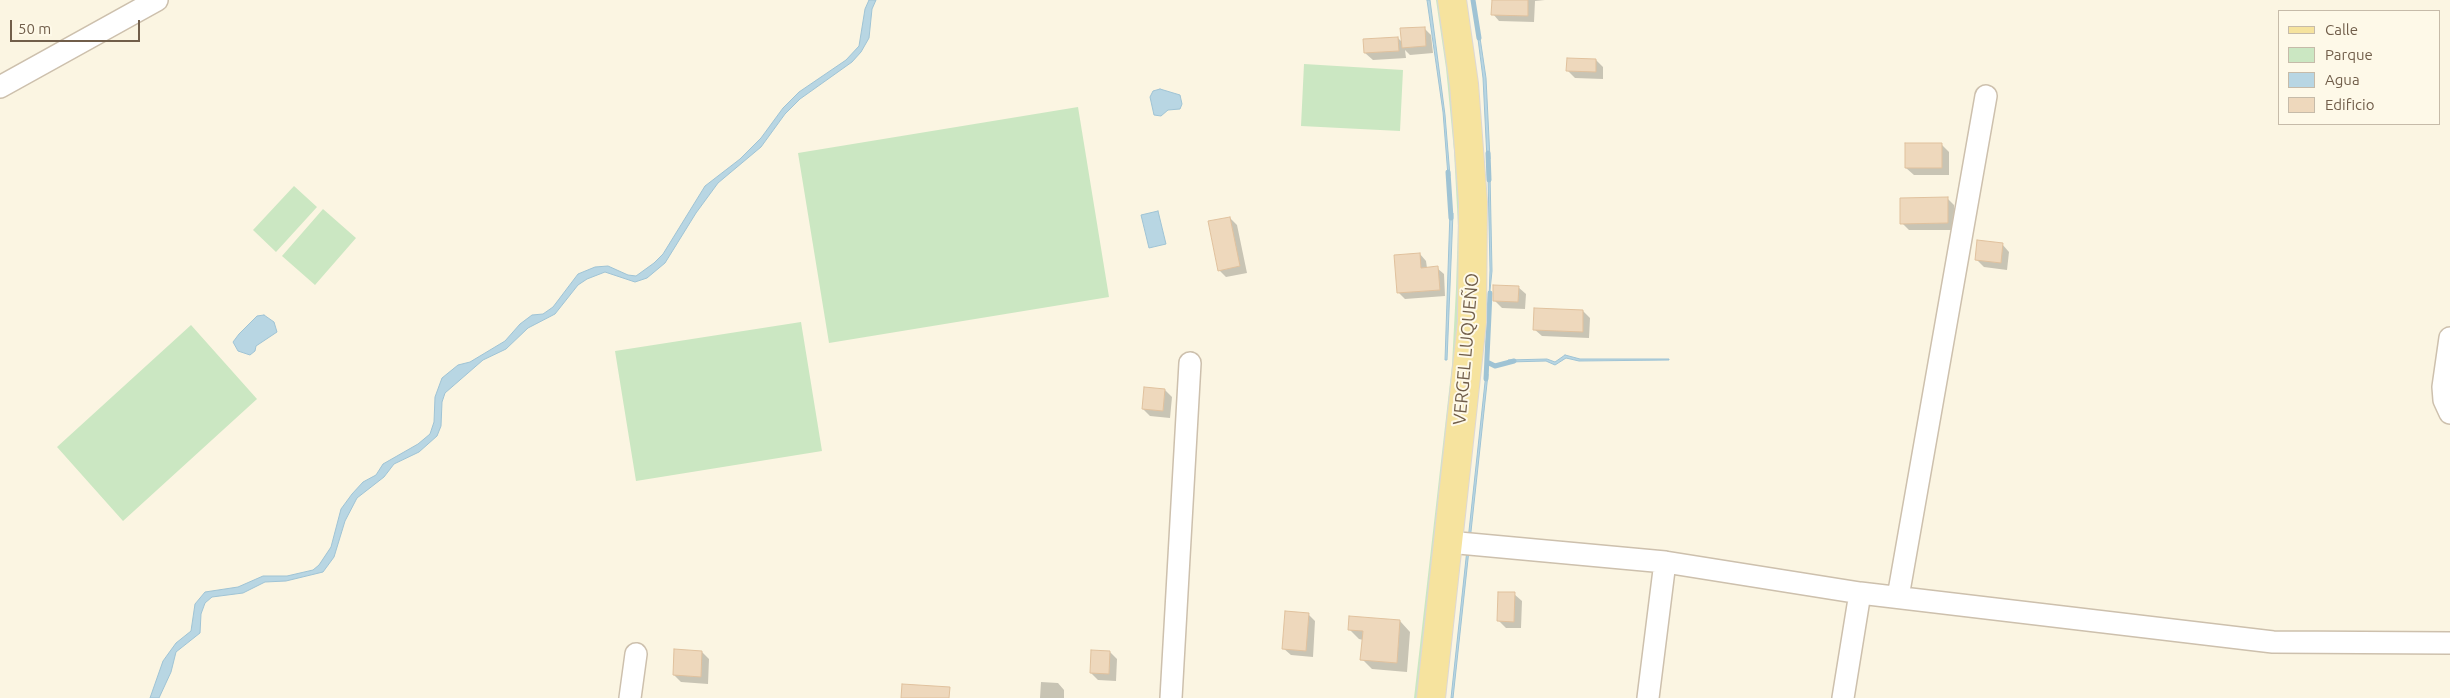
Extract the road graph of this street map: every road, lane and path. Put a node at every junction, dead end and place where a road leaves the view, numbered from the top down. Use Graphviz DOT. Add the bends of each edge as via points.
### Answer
graph roads {
  1 [pos="157,0"];
  2 [pos="1452,0"];
  3 [pos="0,87"];
  4 [pos="1986,96"];
  5 [pos="2450,338"];
  6 [pos="1190,363"];
  7 [pos="2450,413"];
  8 [pos="1462,543"];
  9 [pos="1665,562"];
  10 [pos="1860,593"];
  11 [pos="1898,597"];
  12 [pos="2450,642"];
  13 [pos="636,654"];
  14 [pos="630,698"];
  15 [pos="1171,698"];
  16 [pos="1431,698"];
  17 [pos="1648,698"];
  18 [pos="1843,698"];
  1 -- 3 [label="street"];
  2 -- 8 [label="main road, VERGEL LUQUEÑO" via="1470,145 1473,202 1472,322"];
  4 -- 11 [label="street"];
  5 -- 7 [label="street" via="2442,387"];
  6 -- 15 [label="street"];
  8 -- 9 [label="street"];
  8 -- 16 [label="main road, VERGEL LUQUEÑO"];
  9 -- 10 [label="street"];
  9 -- 17 [label="street"];
  10 -- 11 [label="street"];
  10 -- 18 [label="street"];
  11 -- 12 [label="street" via="2272,642"];
  13 -- 14 [label="street"];
}
